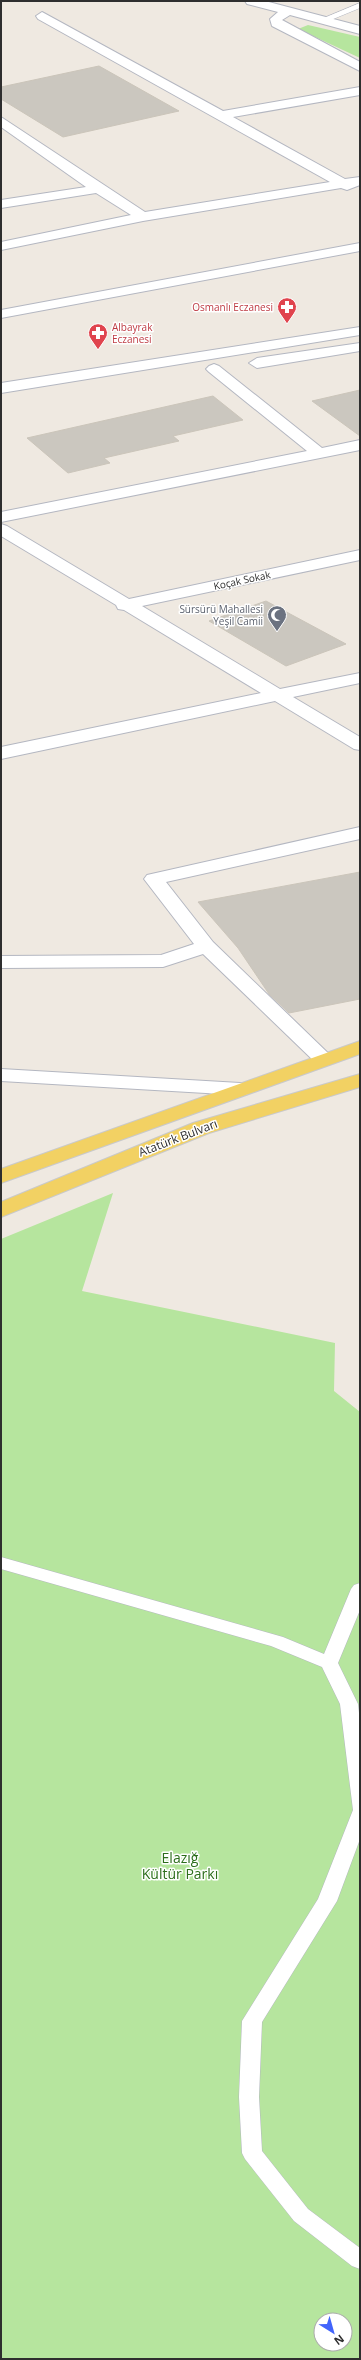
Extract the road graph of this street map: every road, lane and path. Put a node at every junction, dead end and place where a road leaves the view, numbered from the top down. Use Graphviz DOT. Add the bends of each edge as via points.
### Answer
graph roads {
  1 [pos="251,1"];
  2 [pos="360,5"];
  3 [pos="288,11"];
  4 [pos="42,16"];
  5 [pos="323,20"];
  6 [pos="360,30"];
  7 [pos="360,67"];
  8 [pos="360,91"];
  9 [pos="219,116"];
  10 [pos="1,121"];
  11 [pos="18,132"];
  12 [pos="1,135"];
  13 [pos="360,181"];
  14 [pos="342,184"];
  15 [pos="98,189"];
  16 [pos="360,193"];
  17 [pos="1,204"];
  18 [pos="143,217"];
  19 [pos="1,246"];
  20 [pos="360,247"];
  21 [pos="1,314"];
  22 [pos="360,331"];
  23 [pos="360,347"];
  24 [pos="214,369"];
  25 [pos="1,388"];
  26 [pos="1,401"];
  27 [pos="360,445"];
  28 [pos="319,453"];
  29 [pos="1,516"];
  30 [pos="1,529"];
  31 [pos="360,555"];
  32 [pos="124,605"];
  33 [pos="360,678"];
  34 [pos="279,696"];
  35 [pos="360,745"];
  36 [pos="1,753"];
  37 [pos="360,833"];
  38 [pos="206,946"];
  39 [pos="1,962"];
  40 [pos="360,1047"];
  41 [pos="323,1059"];
  42 [pos="1,1075"];
  43 [pos="360,1080"];
  44 [pos="240,1089"];
  45 [pos="1,1176"];
  46 [pos="1,1210"];
  47 [pos="1,1564"];
  48 [pos="360,1589"];
  49 [pos="329,1663"];
  50 [pos="360,1807"];
  51 [pos="360,1814"];
  52 [pos="360,2260"];
  1 -- 3 [label="street"];
  2 -- 5 [label="lane"];
  3 -- 5 [label="street"];
  3 -- 7 [label="street" via="276,19 276,22"];
  4 -- 9 [label="street"];
  5 -- 6 [label="street"];
  8 -- 9 [label="street"];
  9 -- 14 [label="street"];
  10 -- 11 [label="street"];
  11 -- 12 [label="street"];
  11 -- 15 [label="street"];
  13 -- 14 [label="street"];
  14 -- 16 [label="street"];
  14 -- 18 [label="street"];
  15 -- 17 [label="street"];
  15 -- 18 [label="street"];
  18 -- 19 [label="street"];
  20 -- 21 [label="street"];
  22 -- 25 [label="street"];
  23 -- 24 [label="street"];
  24 -- 26 [label="street"];
  24 -- 28 [label="street"];
  27 -- 28 [label="street"];
  28 -- 29 [label="street"];
  30 -- 32 [label="street"];
  31 -- 32 [label="street, Koçak Sokak"];
  32 -- 34 [label="street"];
  33 -- 34 [label="street"];
  34 -- 35 [label="street"];
  34 -- 36 [label="street"];
  37 -- 38 [label="street" via="154,880"];
  38 -- 39 [label="street" via="163,961"];
  38 -- 41 [label="street"];
  40 -- 41 [label="main road, Atatürk Bulvarı"];
  41 -- 44 [label="main road, Atatürk Bulvarı"];
  42 -- 44 [label="street"];
  43 -- 46 [label="main road, Atatürk Bulvarı" via="201,1128"];
  44 -- 45 [label="main road, Atatürk Bulvarı"];
  47 -- 49 [label="lane" via="277,1641"];
  48 -- 49 [label="lane"];
  49 -- 50 [label="lane" via="349,1704"];
  51 -- 52 [label="lane" via="327,1901 252,2021 249,2097 252,2153 301,2215"];
}
